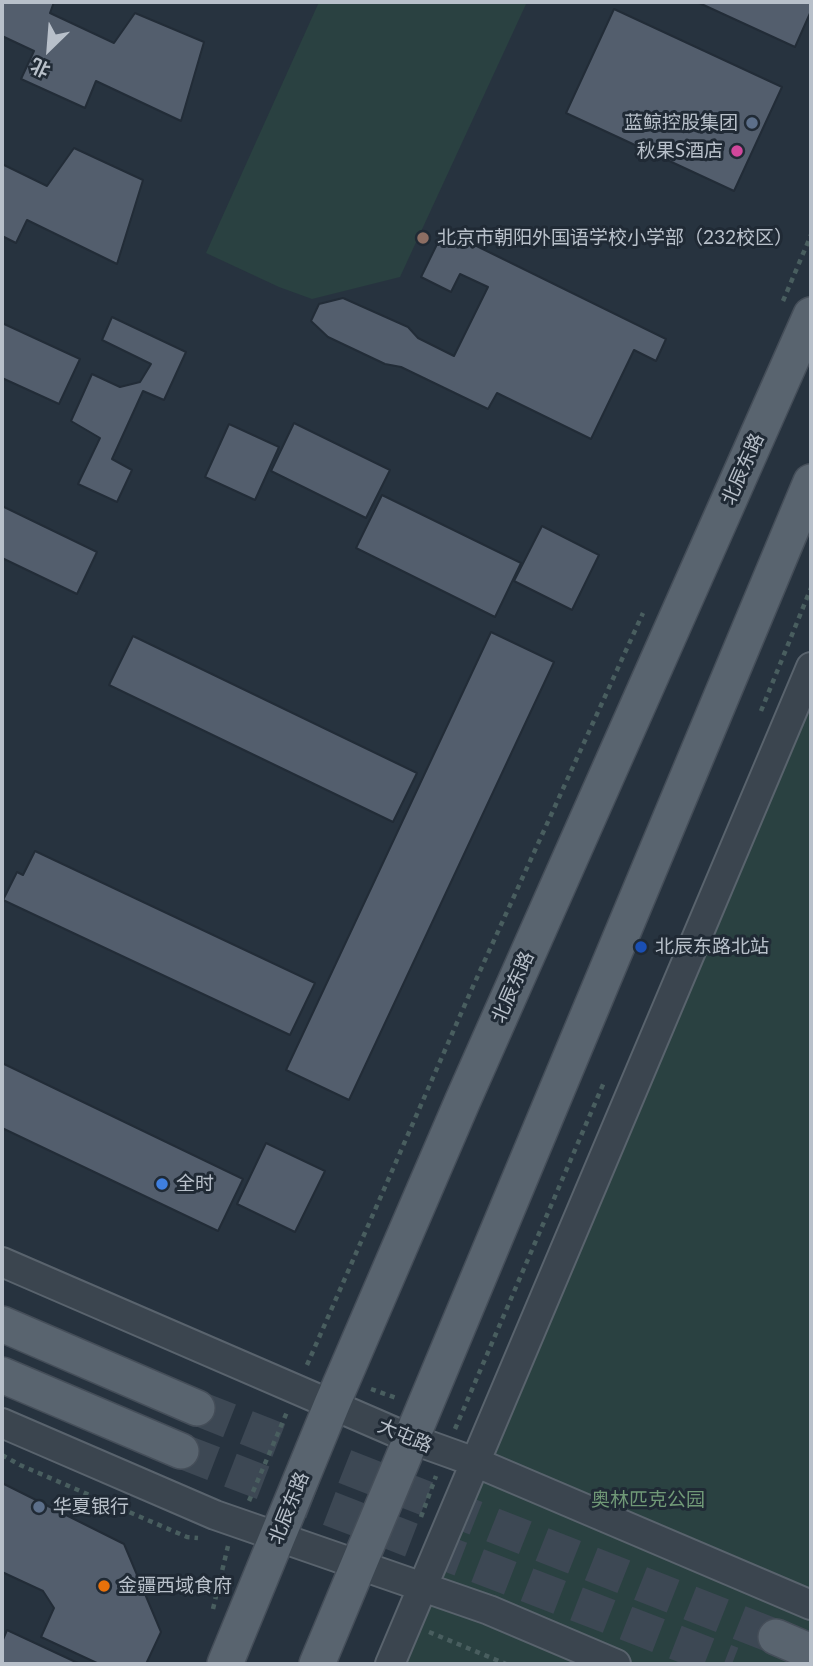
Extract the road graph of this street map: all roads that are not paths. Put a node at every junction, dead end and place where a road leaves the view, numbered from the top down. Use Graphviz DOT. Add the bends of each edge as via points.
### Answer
graph roads {
  1 [pos="795,312"];
  2 [pos="811,482"];
  3 [pos="811,667"];
  4 [pos="2,1262"];
  5 [pos="2,1324"];
  6 [pos="2,1374"];
  7 [pos="332,1404"];
  8 [pos="197,1408"];
  9 [pos="2,1423"];
  10 [pos="411,1440"];
  11 [pos="181,1451"];
  12 [pos="475,1462"];
  13 [pos="277,1536"];
  14 [pos="359,1565"];
  15 [pos="423,1587"];
  16 [pos="811,1605"];
  17 [pos="776,1637"];
  18 [pos="811,1652"];
  19 [pos="225,1664"];
  20 [pos="317,1664"];
  21 [pos="390,1664"];
  22 [pos="616,1664"];
  1 -- 7 [label="main road, 北辰东路"];
  2 -- 10 [label="main road"];
  3 -- 12 [label="street"];
  4 -- 7 [label="street, 大屯路"];
  5 -- 8 [label="main road"];
  6 -- 11 [label="main road"];
  7 -- 10 [label="street, 大屯路"];
  7 -- 13 [label="main road, 北辰东路"];
  9 -- 13 [label="street"];
  10 -- 12 [label="street, 大屯路"];
  10 -- 14 [label="main road"];
  12 -- 15 [label="street"];
  12 -- 16 [label="street, 大屯路"];
  13 -- 14 [label="street"];
  13 -- 19 [label="main road, 北辰东路"];
  14 -- 15 [label="street"];
  14 -- 20 [label="main road"];
  15 -- 21 [label="street"];
  15 -- 22 [label="street"];
  17 -- 18 [label="main road"];
}
